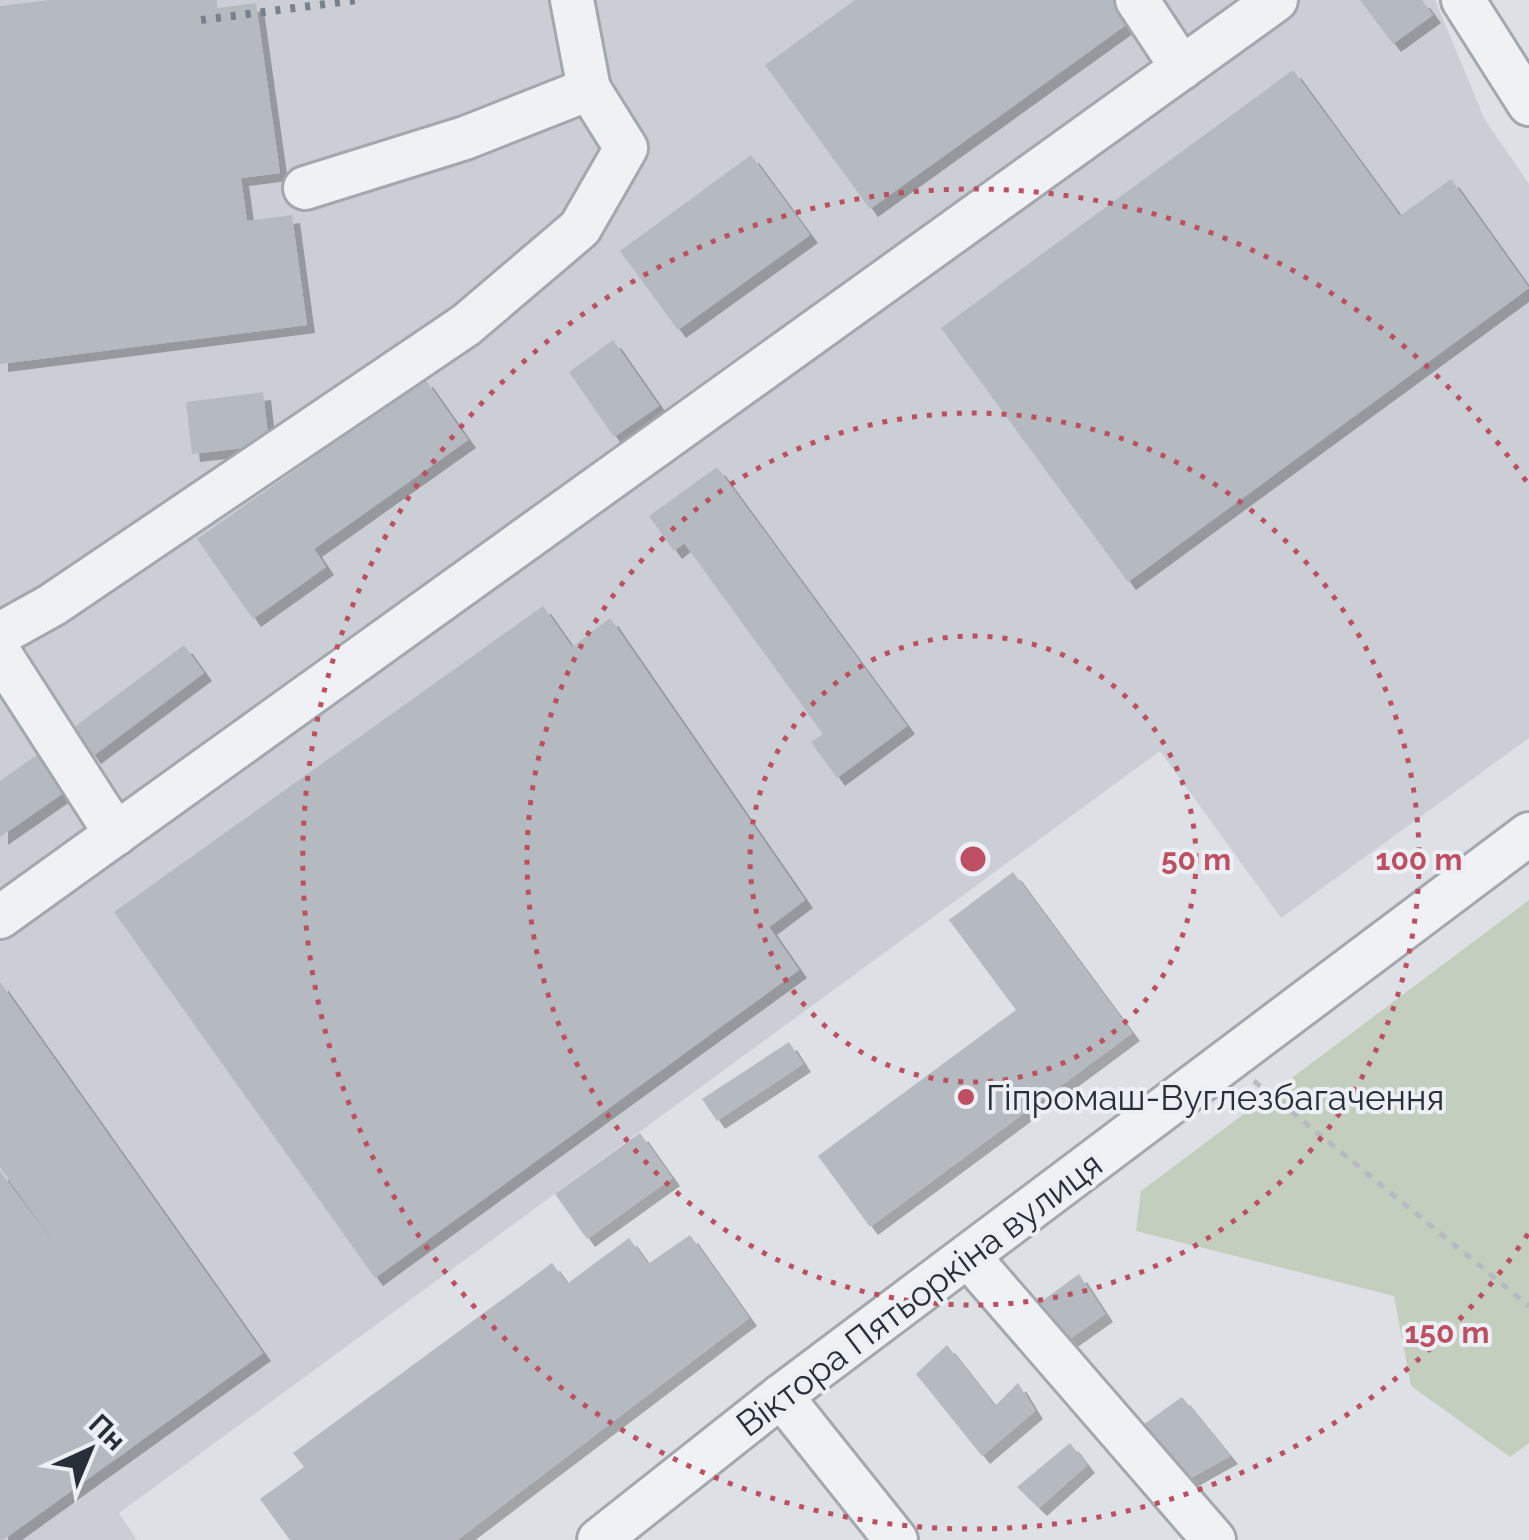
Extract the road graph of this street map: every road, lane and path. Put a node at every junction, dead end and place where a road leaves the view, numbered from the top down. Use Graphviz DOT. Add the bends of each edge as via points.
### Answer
graph roads {
  1 [pos="572,0"];
  2 [pos="1137,0"];
  3 [pos="1276,0"];
  4 [pos="1463,0"];
  5 [pos="1182,68"];
  6 [pos="589,89"];
  7 [pos="1529,104"];
  8 [pos="305,188"];
  9 [pos="0,634"];
  10 [pos="0,654"];
  11 [pos="116,834"];
  12 [pos="1529,834"];
  13 [pos="0,917"];
  14 [pos="1229,1060"];
  15 [pos="968,1256"];
  16 [pos="1529,1306"];
  17 [pos="781,1396"];
  18 [pos="599,1540"];
  19 [pos="896,1540"];
  20 [pos="1214,1540"];
  1 -- 6 [label="street"];
  2 -- 5 [label="street"];
  3 -- 5 [label="street"];
  4 -- 7 [label="street"];
  5 -- 11 [label="street"];
  6 -- 8 [label="street" via="465,138"];
  6 -- 9 [label="street" via="626,148 580,228 466,325 52,606"];
  10 -- 11 [label="street"];
  11 -- 13 [label="street"];
  12 -- 14 [label="street, Віктора Пятьоркіна вулиця"];
  14 -- 15 [label="street, Віктора Пятьоркіна вулиця"];
  14 -- 16 [label="path"];
  15 -- 17 [label="street, Віктора Пятьоркіна вулиця"];
  15 -- 20 [label="street"];
  17 -- 18 [label="street, Віктора Пятьоркіна вулиця"];
  17 -- 19 [label="street"];
}
